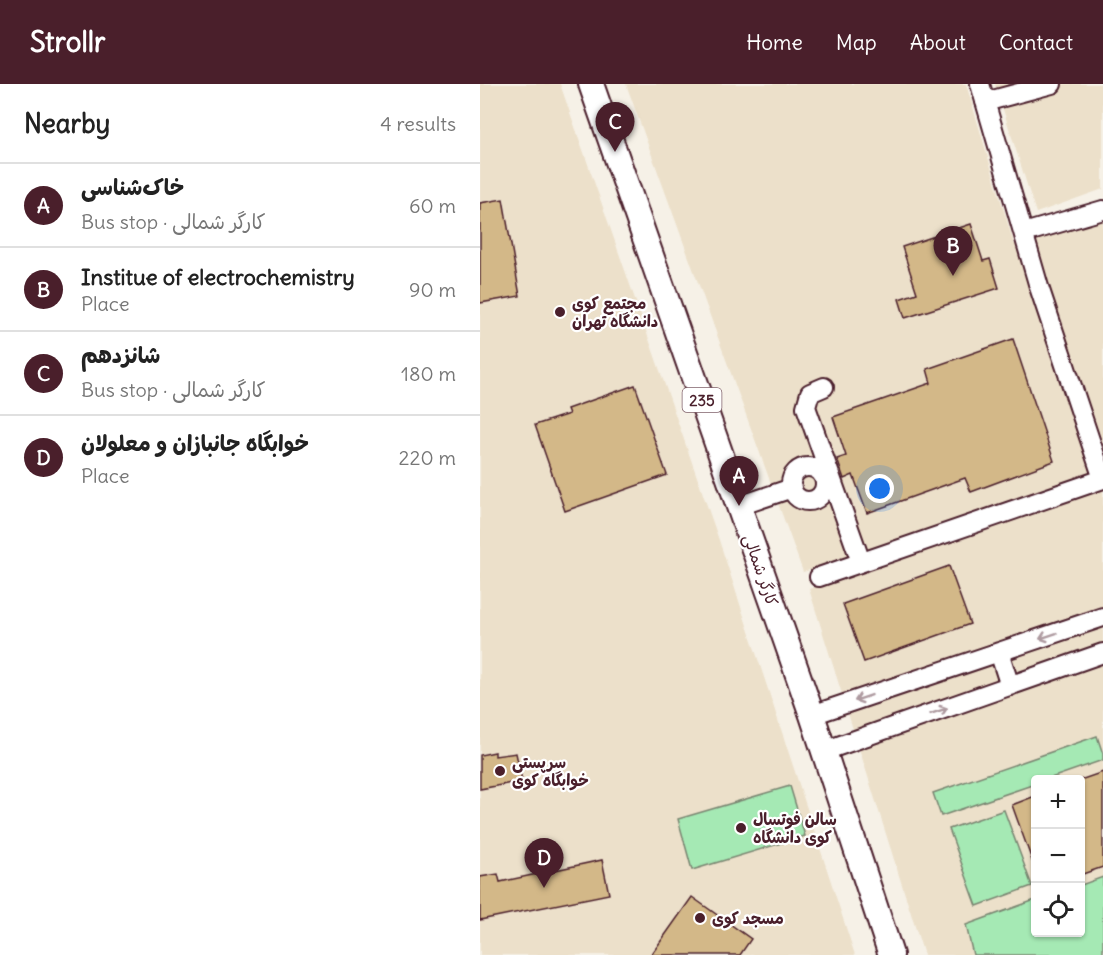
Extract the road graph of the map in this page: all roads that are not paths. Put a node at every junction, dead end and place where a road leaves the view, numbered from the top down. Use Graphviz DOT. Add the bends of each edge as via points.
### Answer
graph roads {
  1 [pos="591,84"];
  2 [pos="980,84"];
  3 [pos="1052,84"];
  4 [pos="986,102"];
  5 [pos="1103,210"];
  6 [pos="1024,233"];
  7 [pos="824,387"];
  8 [pos="827,477"];
  9 [pos="1103,479"];
  10 [pos="739,506"];
  11 [pos="861,562"];
  12 [pos="819,577"];
  13 [pos="1103,617"];
  14 [pos="999,652"];
  15 [pos="1103,653"];
  16 [pos="1010,686"];
  17 [pos="812,715"];
  18 [pos="824,751"];
  19 [pos="891,955"];
  1 -- 10 [label="main road, کارگر شمالی / 235"];
  2 -- 4 [label="lane"];
  3 -- 4 [label="lane"];
  4 -- 6 [label="lane"];
  5 -- 6 [label="lane"];
  6 -- 9 [label="lane"];
  7 -- 8 [label="lane" via="810,393 806,407"];
  8 -- 10 [label="lane" via="824,489 813,500 802,500 792,488"];
  8 -- 11 [label="lane"];
  9 -- 11 [label="lane"];
  10 -- 17 [label="main road, کارگر شمالی / 235"];
  11 -- 12 [label="lane"];
  13 -- 14 [label="lane, one-way"];
  14 -- 16 [label="lane"];
  14 -- 17 [label="lane, one-way"];
  15 -- 16 [label="lane"];
  18 -- 16 [label="lane, one-way"];
  17 -- 18 [label="main road, کارگر شمالی / 235"];
  18 -- 19 [label="main road, کارگر شمالی / 235"];
}
